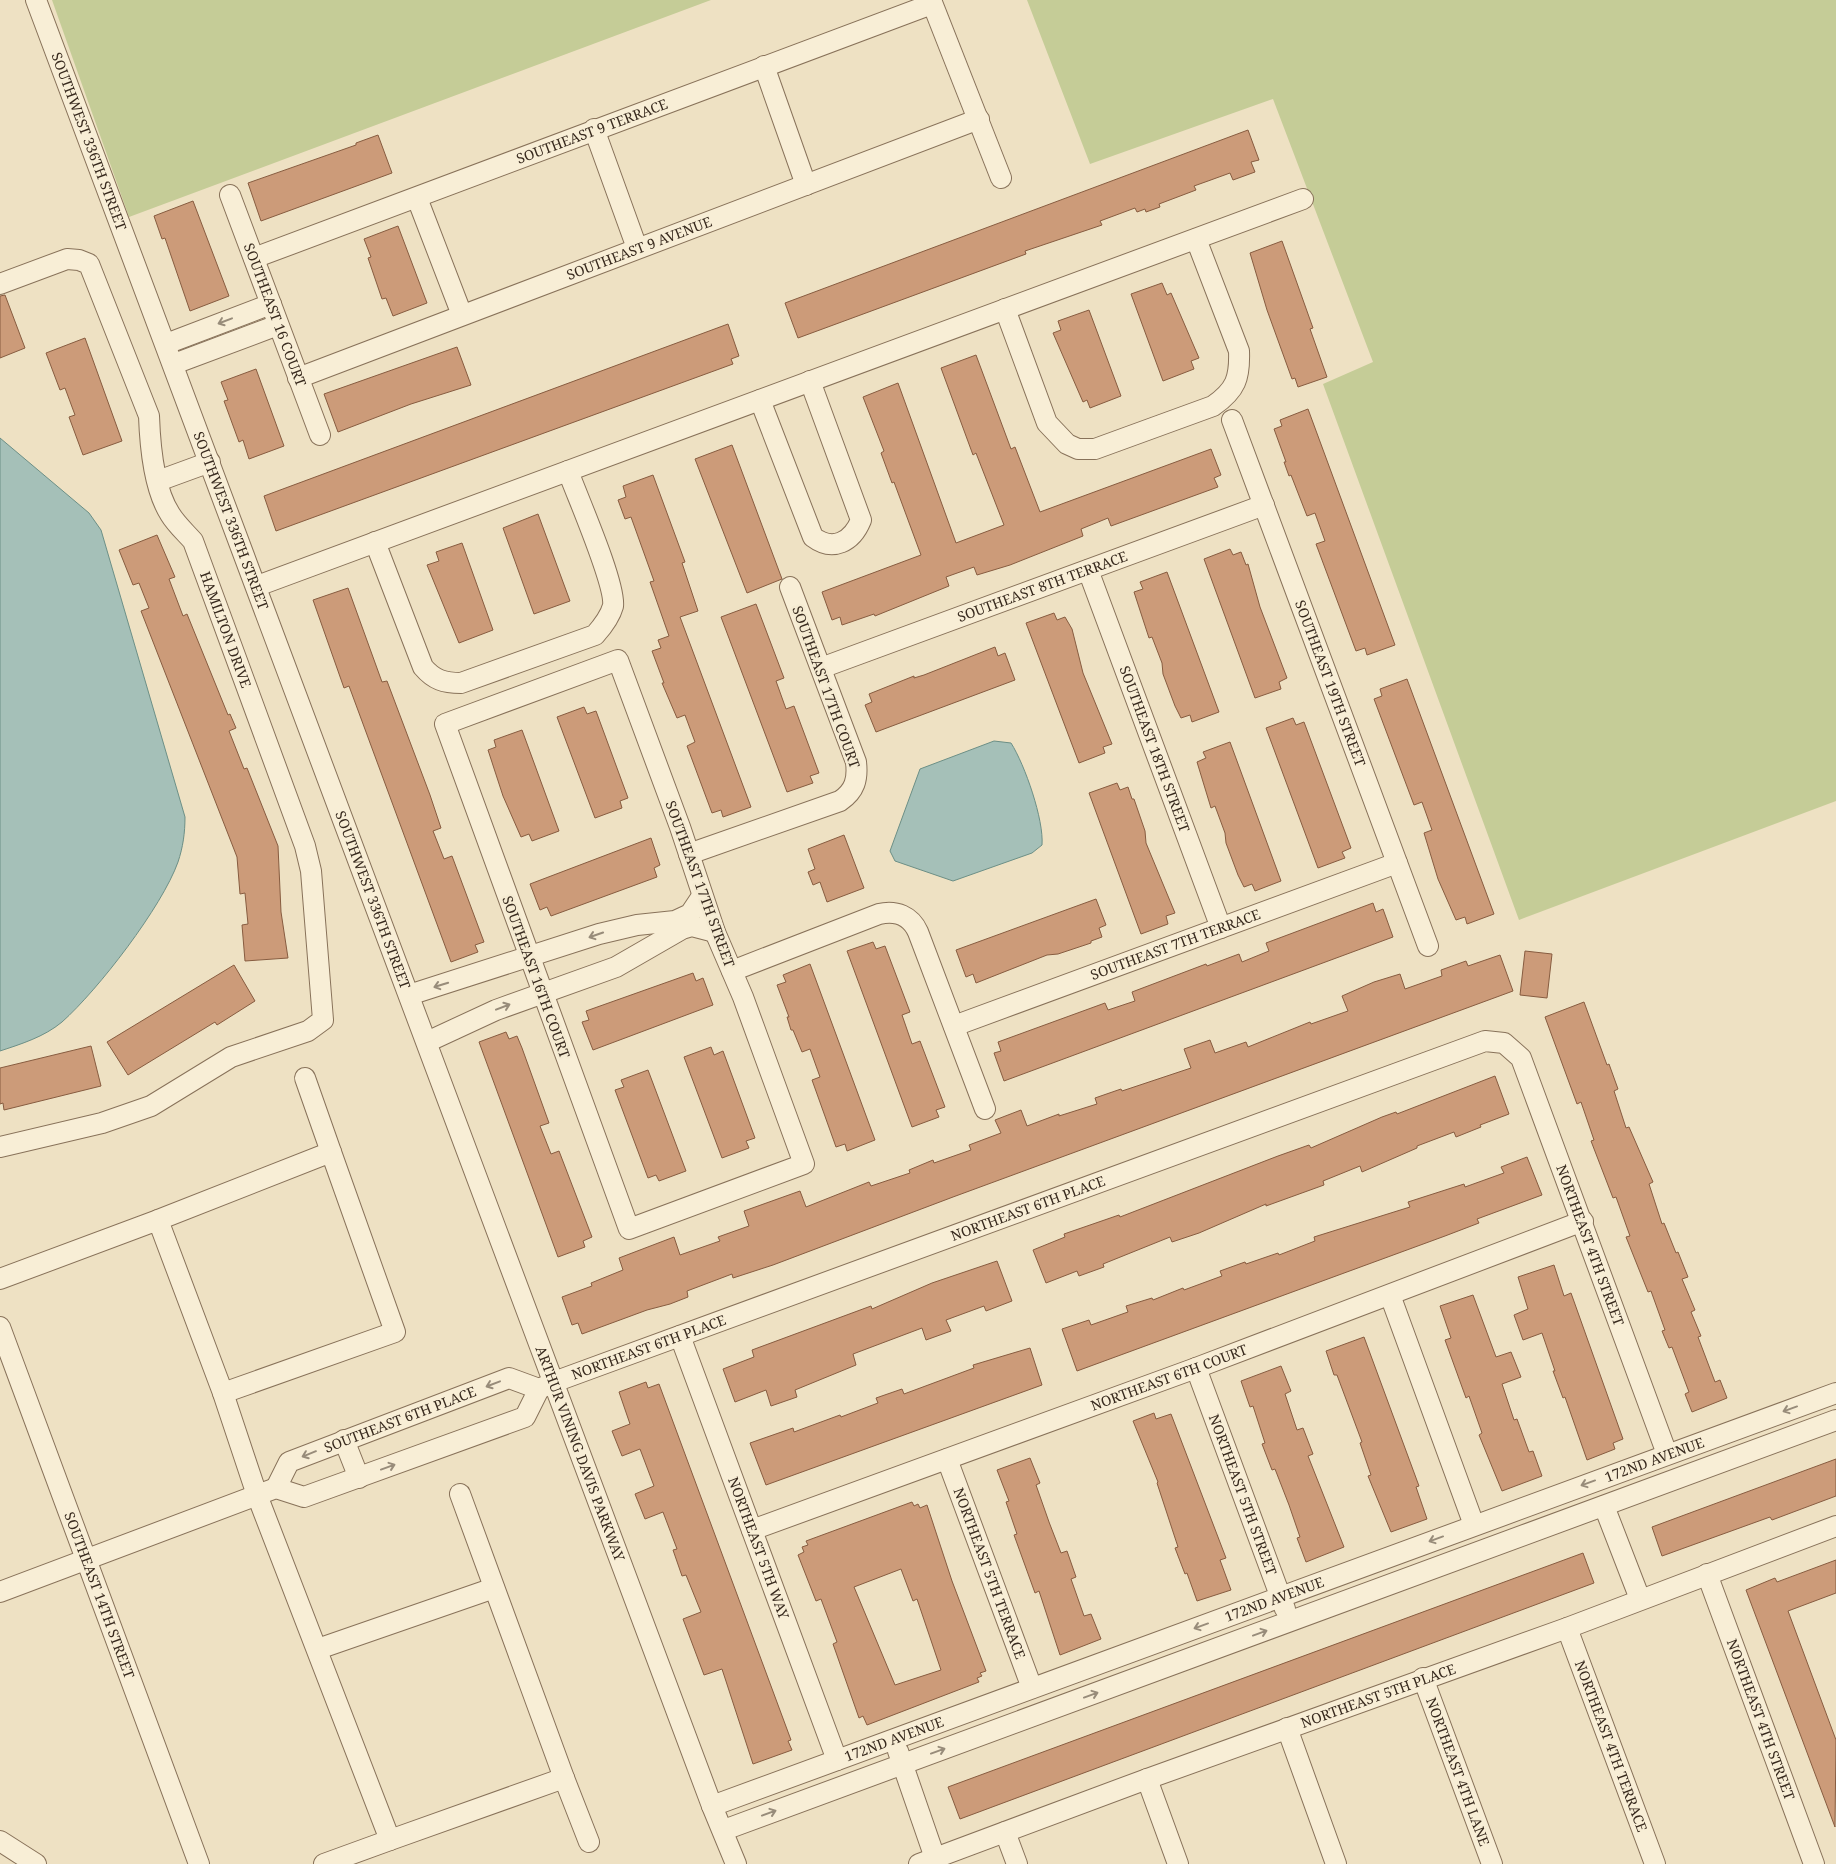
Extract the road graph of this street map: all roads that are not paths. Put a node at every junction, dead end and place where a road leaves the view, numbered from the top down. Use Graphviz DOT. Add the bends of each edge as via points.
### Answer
graph roads {
  1 [pos="36,0"];
  2 [pos="932,2"];
  3 [pos="764,66"];
  4 [pos="979,119"];
  5 [pos="594,129"];
  6 [pos="1002,178"];
  7 [pos="806,185"];
  8 [pos="230,194"];
  9 [pos="417,198"];
  10 [pos="1303,199"];
  11 [pos="1196,239"];
  12 [pos="637,248"];
  13 [pos="254,258"];
  14 [pos="0,284"];
  15 [pos="271,304"];
  16 [pos="1005,309"];
  17 [pos="462,315"];
  18 [pos="278,324"];
  19 [pos="166,344"];
  20 [pos="174,364"];
  21 [pos="298,378"];
  22 [pos="810,382"];
  23 [pos="760,400"];
  24 [pos="1232,420"];
  25 [pos="320,435"];
  26 [pos="210,462"];
  27 [pos="568,471"];
  28 [pos="158,481"];
  29 [pos="1264,505"];
  30 [pos="375,542"];
  31 [pos="1088,570"];
  32 [pos="257,586"];
  33 [pos="790,587"];
  34 [pos="821,668"];
  35 [pos="445,724"];
  36 [pos="689,854"];
  37 [pos="1397,863"];
  38 [pos="702,896"];
  39 [pos="625,927"];
  40 [pos="1220,928"];
  41 [pos="715,932"];
  42 [pos="1428,946"];
  43 [pos="528,957"];
  44 [pos="634,958"];
  45 [pos="732,971"];
  46 [pos="542,994"];
  47 [pos="409,995"];
  48 [pos="954,1026"];
  49 [pos="427,1042"];
  50 [pos="1504,1043"];
  51 [pos="305,1078"];
  52 [pos="985,1109"];
  53 [pos="0,1147"];
  54 [pos="331,1152"];
  55 [pos="158,1220"];
  56 [pos="1583,1221"];
  57 [pos="629,1229"];
  58 [pos="0,1279"];
  59 [pos="1390,1295"];
  60 [pos="0,1326"];
  61 [pos="680,1336"];
  62 [pos="1196,1368"];
  63 [pos="547,1386"];
  64 [pos="222,1393"];
  65 [pos="1836,1393"];
  66 [pos="1836,1420"];
  67 [pos="344,1440"];
  68 [pos="1667,1454"];
  69 [pos="946,1459"];
  70 [pos="359,1478"];
  71 [pos="267,1491"];
  72 [pos="460,1494"];
  73 [pos="1604,1506"];
  74 [pos="1474,1525"];
  75 [pos="1836,1526"];
  76 [pos="752,1530"];
  77 [pos="85,1560"];
  78 [pos="1706,1574"];
  79 [pos="494,1588"];
  80 [pos="0,1592"];
  81 [pos="1280,1597"];
  82 [pos="1640,1599"];
  83 [pos="1290,1622"];
  84 [pos="1567,1628"];
  85 [pos="318,1649"];
  86 [pos="1423,1678"];
  87 [pos="1032,1688"];
  88 [pos="1287,1728"];
  89 [pos="894,1739"];
  90 [pos="838,1760"];
  91 [pos="902,1764"];
  92 [pos="564,1778"];
  93 [pos="1147,1778"];
  94 [pos="712,1806"];
  95 [pos="724,1830"];
  96 [pos="1005,1832"];
  97 [pos="390,1840"];
  98 [pos="0,1841"];
  99 [pos="589,1842"];
  100 [pos="927,1861"];
  101 [pos="36,1864"];
  102 [pos="199,1864"];
  103 [pos="324,1864"];
  104 [pos="736,1864"];
  105 [pos="1017,1864"];
  106 [pos="1178,1864"];
  107 [pos="1336,1864"];
  108 [pos="1492,1864"];
  109 [pos="1655,1864"];
  110 [pos="1814,1864"];
  1 -- 19 [label="street, SOUTHWEST 336TH STREET"];
  2 -- 3 [label="street, SOUTHEAST 9 TERRACE"];
  2 -- 4 [label="street"];
  3 -- 5 [label="street, SOUTHEAST 9 TERRACE"];
  3 -- 7 [label="street"];
  4 -- 6 [label="street"];
  4 -- 7 [label="street, SOUTHEAST 9 AVENUE"];
  5 -- 9 [label="street, SOUTHEAST 9 TERRACE"];
  5 -- 12 [label="street"];
  7 -- 12 [label="street, SOUTHEAST 9 AVENUE"];
  8 -- 13 [label="street, SOUTHEAST 16 COURT"];
  9 -- 13 [label="street, SOUTHEAST 9 TERRACE"];
  9 -- 17 [label="street"];
  10 -- 11 [label="street"];
  11 -- 16 [label="street"];
  11 -- 16 [label="street" via="1239,350 1240,370 1234,386 1213,406 1095,449 1078,449 1067,444 1047,423"];
  12 -- 17 [label="street, SOUTHEAST 9 AVENUE"];
  13 -- 15 [label="street, SOUTHEAST 16 COURT"];
  14 -- 28 [label="street, HAMILTON DRIVE" via="67,259 89,264 149,416"];
  15 -- 18 [label="street, SOUTHEAST 16 COURT"];
  15 -- 19 [label="street, one-way"];
  16 -- 22 [label="street"];
  17 -- 21 [label="street, SOUTHEAST 9 AVENUE"];
  18 -- 20 [label="street"];
  18 -- 21 [label="street, SOUTHEAST 16 COURT"];
  19 -- 20 [label="street, SOUTHWEST 336TH STREET"];
  20 -- 26 [label="street, SOUTHWEST 336TH STREET"];
  21 -- 25 [label="street, SOUTHEAST 16 COURT"];
  22 -- 23 [label="street"];
  22 -- 23 [label="street" via="861,520 846,541 833,545 813,537"];
  23 -- 27 [label="street"];
  24 -- 29 [label="street, SOUTHEAST 19TH STREET"];
  26 -- 28 [label="street"];
  26 -- 32 [label="street, SOUTHWEST 336TH STREET"];
  27 -- 30 [label="street"];
  27 -- 30 [label="street" via="610,582 613,605 606,622 595,635 461,683 446,683 433,678 423,667"];
  28 -- 53 [label="street, HAMILTON DRIVE" via="169,514 192,541 305,846 311,871 323,1020 308,1031 231,1057 151,1106 102,1123"];
  29 -- 31 [label="street, SOUTHEAST 8TH TERRACE"];
  29 -- 37 [label="street, SOUTHEAST 19TH STREET"];
  30 -- 32 [label="street"];
  31 -- 34 [label="street, SOUTHEAST 8TH TERRACE"];
  31 -- 40 [label="street, SOUTHEAST 18TH STREET"];
  32 -- 47 [label="street, SOUTHWEST 336TH STREET"];
  33 -- 34 [label="street, SOUTHEAST 17TH COURT"];
  34 -- 36 [label="street, SOUTHEAST 17TH COURT" via="856,762 854,787 840,801"];
  35 -- 36 [label="street, SOUTHEAST 17TH STREET" via="618,660"];
  35 -- 43 [label="street, SOUTHEAST 16TH COURT"];
  36 -- 38 [label="street, SOUTHEAST 17TH STREET"];
  37 -- 40 [label="street, SOUTHEAST 7TH TERRACE"];
  37 -- 42 [label="street, SOUTHEAST 19TH STREET"];
  38 -- 39 [label="street" via="684,918"];
  38 -- 41 [label="street, SOUTHEAST 17TH STREET"];
  39 -- 43 [label="street, one-way"];
  39 -- 44 [label="street" via="639,943"];
  40 -- 48 [label="street, SOUTHEAST 7TH TERRACE"];
  41 -- 44 [label="street" via="688,927"];
  41 -- 45 [label="street, SOUTHEAST 17TH STREET"];
  43 -- 46 [label="street, SOUTHEAST 16TH COURT"];
  43 -- 47 [label="street, one-way"];
  44 -- 46 [label="street" via="598,975"];
  45 -- 48 [label="street" via="879,914 893,912 906,916 914,924"];
  45 -- 57 [label="street, SOUTHEAST 17TH STREET" via="804,1164"];
  49 -- 46 [label="street, one-way" via="496,1010"];
  46 -- 57 [label="street, SOUTHEAST 16TH COURT"];
  47 -- 49 [label="street, SOUTHWEST 336TH STREET"];
  48 -- 52 [label="street"];
  49 -- 63 [label="street, ARTHUR VINING DAVIS PARKWAY"];
  50 -- 56 [label="street, NORTHEAST 4TH STREET" via="1521,1058"];
  50 -- 61 [label="street, NORTHEAST 6TH PLACE" via="1485,1041"];
  51 -- 54 [label="street"];
  54 -- 55 [label="street"];
  54 -- 64 [label="street" via="395,1332"];
  55 -- 58 [label="street"];
  55 -- 64 [label="street"];
  56 -- 59 [label="street, NORTHEAST 6TH COURT"];
  56 -- 68 [label="street, NORTHEAST 4TH STREET"];
  59 -- 62 [label="street, NORTHEAST 6TH COURT"];
  59 -- 74 [label="street"];
  60 -- 77 [label="street, SOUTHEAST 14TH STREET"];
  61 -- 63 [label="street, NORTHEAST 6TH PLACE"];
  61 -- 76 [label="street, NORTHEAST 5TH WAY"];
  62 -- 69 [label="street, NORTHEAST 6TH COURT"];
  62 -- 81 [label="street, NORTHEAST 5TH STREET"];
  63 -- 67 [label="street, SOUTHEAST 6TH PLACE, one-way" via="509,1378"];
  70 -- 63 [label="street, one-way" via="525,1417"];
  63 -- 94 [label="street, ARTHUR VINING DAVIS PARKWAY"];
  64 -- 71 [label="street"];
  65 -- 68 [label="street, 172ND AVENUE, one-way"];
  66 -- 73 [label="street, 172ND AVENUE"];
  67 -- 70 [label="street"];
  67 -- 71 [label="street, SOUTHEAST 6TH PLACE, one-way" via="289,1462"];
  68 -- 74 [label="street, 172ND AVENUE, one-way"];
  69 -- 76 [label="street, NORTHEAST 6TH COURT"];
  69 -- 87 [label="street, NORTHEAST 5TH TERRACE"];
  70 -- 71 [label="street" via="304,1497"];
  71 -- 77 [label="street"];
  71 -- 85 [label="street"];
  72 -- 79 [label="street"];
  73 -- 82 [label="street"];
  73 -- 83 [label="street, 172ND AVENUE"];
  74 -- 81 [label="street, 172ND AVENUE, one-way"];
  75 -- 78 [label="street, NORTHEAST 5TH PLACE"];
  76 -- 90 [label="street, NORTHEAST 5TH WAY"];
  77 -- 80 [label="street"];
  77 -- 102 [label="street, SOUTHEAST 14TH STREET"];
  78 -- 82 [label="street, NORTHEAST 5TH PLACE"];
  78 -- 110 [label="street, NORTHEAST 4TH STREET"];
  79 -- 85 [label="street"];
  79 -- 92 [label="street"];
  81 -- 83 [label="street, NORTHEAST 5TH STREET"];
  81 -- 87 [label="street, 172ND AVENUE, one-way"];
  82 -- 84 [label="street, NORTHEAST 5TH PLACE"];
  91 -- 83 [label="street, 172ND AVENUE, one-way"];
  84 -- 86 [label="street, NORTHEAST 5TH PLACE"];
  84 -- 109 [label="street, NORTHEAST 4TH TERRACE"];
  85 -- 97 [label="street"];
  86 -- 88 [label="street, NORTHEAST 5TH PLACE"];
  86 -- 108 [label="street, NORTHEAST 4TH LANE"];
  87 -- 89 [label="street, 172ND AVENUE"];
  88 -- 93 [label="street, NORTHEAST 5TH PLACE"];
  88 -- 107 [label="street"];
  89 -- 90 [label="street, 172ND AVENUE"];
  89 -- 91 [label="street"];
  90 -- 94 [label="street, 172ND AVENUE"];
  95 -- 91 [label="street, 172ND AVENUE, one-way"];
  91 -- 100 [label="street"];
  92 -- 97 [label="street"];
  92 -- 99 [label="street"];
  93 -- 96 [label="street, NORTHEAST 5TH PLACE"];
  93 -- 106 [label="street"];
  94 -- 95 [label="street, ARTHUR VINING DAVIS PARKWAY"];
  95 -- 104 [label="street, ARTHUR VINING DAVIS PARKWAY"];
  96 -- 100 [label="street, NORTHEAST 5TH PLACE"];
  96 -- 105 [label="street"];
  97 -- 103 [label="street"];
  98 -- 101 [label="street"];
}
